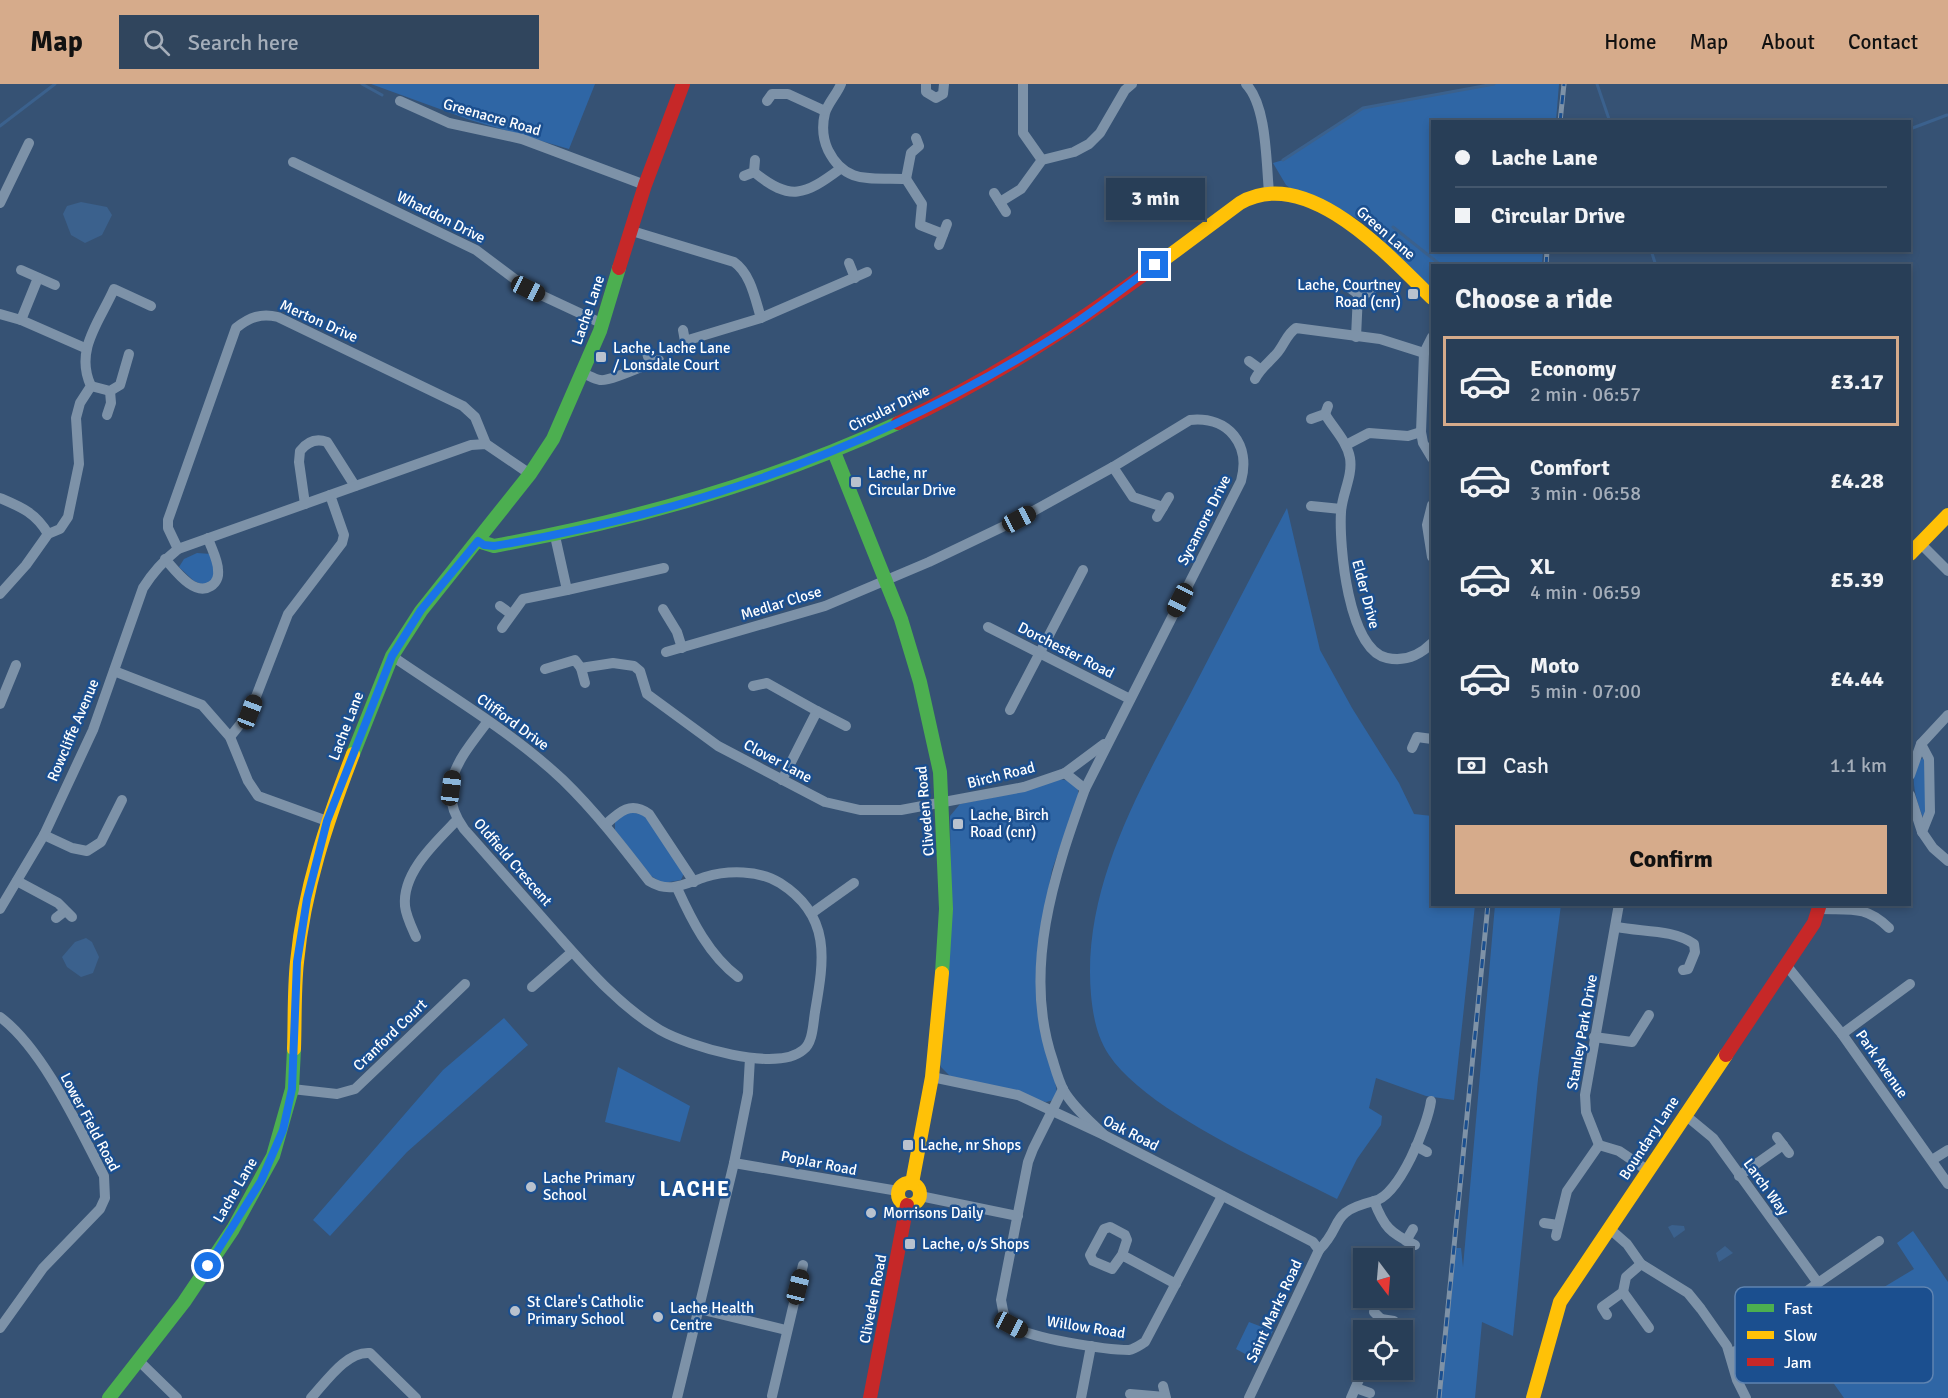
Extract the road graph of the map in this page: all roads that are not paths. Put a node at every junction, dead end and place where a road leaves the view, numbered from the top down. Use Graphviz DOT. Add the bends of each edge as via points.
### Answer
graph roads {
  1 [pos="683,84"];
  2 [pos="841,84"];
  3 [pos="926,84"];
  4 [pos="944,84"];
  5 [pos="1023,84"];
  6 [pos="1124,86"];
  7 [pos="1250,88"];
  8 [pos="769,94"];
  9 [pos="400,100"];
  10 [pos="825,111"];
  11 [pos="29,143"];
  12 [pos="921,146"];
  13 [pos="1042,160"];
  14 [pos="293,162"];
  15 [pos="751,169"];
  16 [pos="840,169"];
  17 [pos="906,179"];
  18 [pos="645,184"];
  19 [pos="1269,192"];
  20 [pos="0,203"];
  21 [pos="1006,212"];
  22 [pos="632,231"];
  23 [pos="943,234"];
  24 [pos="849,263"];
  25 [pos="21,270"];
  26 [pos="867,272"];
  27 [pos="38,278"];
  28 [pos="855,278"];
  29 [pos="55,285"];
  30 [pos="1347,286"];
  31 [pos="1371,292"];
  32 [pos="1358,294"];
  33 [pos="1431,297"];
  34 [pos="151,306"];
  35 [pos="0,314"];
  36 [pos="761,318"];
  37 [pos="21,320"];
  38 [pos="603,324"];
  39 [pos="683,330"];
  40 [pos="1356,337"];
  41 [pos="1431,339"];
  42 [pos="86,348"];
  43 [pos="646,350"];
  44 [pos="1424,353"];
  45 [pos="129,354"];
  46 [pos="1249,361"];
  47 [pos="582,373"];
  48 [pos="92,386"];
  49 [pos="110,391"];
  50 [pos="1427,402"];
  51 [pos="107,415"];
  52 [pos="1311,419"];
  53 [pos="1420,432"];
  54 [pos="486,444"];
  55 [pos="1346,445"];
  56 [pos="834,452"];
  57 [pos="1431,456"];
  58 [pos="1113,467"];
  59 [pos="530,474"];
  60 [pos="355,486"];
  61 [pos="330,495"];
  62 [pos="0,498"];
  63 [pos="305,504"];
  64 [pos="1311,506"];
  65 [pos="1431,508"];
  66 [pos="1341,509"];
  67 [pos="1948,515"];
  68 [pos="1157,517"];
  69 [pos="48,534"];
  70 [pos="555,536"];
  71 [pos="208,538"];
  72 [pos="478,541"];
  73 [pos="1920,543"];
  74 [pos="178,549"];
  75 [pos="1431,551"];
  76 [pos="1911,553"];
  77 [pos="165,560"];
  78 [pos="664,568"];
  79 [pos="1083,570"];
  80 [pos="1948,571"];
  81 [pos="885,580"];
  82 [pos="567,590"];
  83 [pos="0,594"];
  84 [pos="500,606"];
  85 [pos="663,609"];
  86 [pos="511,614"];
  87 [pos="988,627"];
  88 [pos="502,628"];
  89 [pos="1431,644"];
  90 [pos="682,648"];
  91 [pos="666,652"];
  92 [pos="1041,654"];
  93 [pos="392,656"];
  94 [pos="16,665"];
  95 [pos="581,668"];
  96 [pos="545,669"];
  97 [pos="114,671"];
  98 [pos="757,682"];
  99 [pos="585,683"];
  100 [pos="1130,699"];
  101 [pos="0,704"];
  102 [pos="1010,710"];
  103 [pos="817,711"];
  104 [pos="1948,715"];
  105 [pos="488,721"];
  106 [pos="846,726"];
  107 [pos="230,737"];
  108 [pos="1431,739"];
  109 [pos="1109,740"];
  110 [pos="1922,744"];
  111 [pos="1412,748"];
  112 [pos="1911,772"];
  113 [pos="1065,773"];
  114 [pos="782,780"];
  115 [pos="1085,789"];
  116 [pos="1911,798"];
  117 [pos="122,800"];
  118 [pos="943,804"];
  119 [pos="457,820"];
  120 [pos="327,821"];
  121 [pos="605,825"];
  122 [pos="1922,832"];
  123 [pos="44,834"];
  124 [pos="1948,861"];
  125 [pos="17,881"];
  126 [pos="694,882"];
  127 [pos="854,883"];
  128 [pos="677,888"];
  129 [pos="1619,906"];
  130 [pos="1820,907"];
  131 [pos="0,909"];
  132 [pos="812,913"];
  133 [pos="56,918"];
  134 [pos="1617,927"];
  135 [pos="1889,928"];
  136 [pos="416,937"];
  137 [pos="572,952"];
  138 [pos="1786,964"];
  139 [pos="1689,971"];
  140 [pos="738,977"];
  141 [pos="465,984"];
  142 [pos="1910,984"];
  143 [pos="532,987"];
  144 [pos="1649,1014"];
  145 [pos="0,1017"];
  146 [pos="1842,1034"];
  147 [pos="1594,1037"];
  148 [pos="750,1058"];
  149 [pos="932,1077"];
  150 [pos="292,1089"];
  151 [pos="1063,1089"];
  152 [pos="1431,1101"];
  153 [pos="1052,1110"];
  154 [pos="1684,1114"];
  155 [pos="1104,1135"];
  156 [pos="1599,1145"];
  157 [pos="1783,1145"];
  158 [pos="1416,1146"];
  159 [pos="1948,1150"];
  160 [pos="1427,1152"];
  161 [pos="1932,1160"];
  162 [pos="734,1163"];
  163 [pos="1647,1170"];
  164 [pos="1739,1176"];
  165 [pos="912,1183"];
  166 [pos="1948,1184"];
  167 [pos="898,1191"];
  168 [pos="920,1196"];
  169 [pos="1221,1196"];
  170 [pos="1374,1201"];
  171 [pos="907,1205"];
  172 [pos="1018,1216"];
  173 [pos="1544,1223"];
  174 [pos="1413,1229"];
  175 [pos="1611,1230"];
  176 [pos="1309,1239"];
  177 [pos="1879,1241"];
  178 [pos="1319,1250"];
  179 [pos="1122,1255"];
  180 [pos="1641,1264"];
  181 [pos="803,1265"];
  182 [pos="1818,1283"];
  183 [pos="1176,1284"];
  184 [pos="1813,1287"];
  185 [pos="1623,1292"];
  186 [pos="699,1309"];
  187 [pos="1608,1315"];
  188 [pos="1647,1320"];
  189 [pos="0,1328"];
  190 [pos="786,1330"];
  191 [pos="1091,1346"];
  192 [pos="1735,1351"];
  193 [pos="1730,1353"];
  194 [pos="139,1361"];
  195 [pos="1735,1372"];
  196 [pos="1738,1383"];
  197 [pos="1354,1393"];
  198 [pos="1370,1393"];
  199 [pos="1130,1394"];
  200 [pos="1165,1394"];
  201 [pos="771,1396"];
  202 [pos="109,1398"];
  203 [pos="177,1398"];
  204 [pos="311,1398"];
  205 [pos="416,1398"];
  206 [pos="677,1398"];
  207 [pos="870,1398"];
  208 [pos="1082,1398"];
  209 [pos="1249,1398"];
  210 [pos="1533,1398"];
  211 [pos="1746,1398"];
  1 -- 18 [label="street, Lache Lane"];
  2 -- 10 [label="street"];
  3 -- 4 [label="street" via="926,92 936,98 943,94"];
  5 -- 13 [label="street" via="1018,96 1023,133"];
  6 -- 13 [label="street" via="1100,133 1089,144"];
  7 -- 19 [label="street" via="1260,108"];
  8 -- 10 [label="street" via="788,94"];
  9 -- 18 [label="street, Greenacre Road" via="449,123 522,139"];
  10 -- 16 [label="street" via="826,146"];
  11 -- 20 [label="street"];
  12 -- 17 [label="street" via="911,153"];
  13 -- 21 [label="street" via="1021,189 997,198"];
  14 -- 38 [label="street, Whaddon Drive" via="476,250 528,289"];
  15 -- 16 [label="street" via="777,188 792,193 816,187"];
  16 -- 17 [label="street" via="861,178"];
  17 -- 23 [label="street" via="922,204 919,228"];
  18 -- 22 [label="street, Lache Lane"];
  19 -- 33 [label="street, Green Lane" via="1290,195 1352,222"];
  19 -- 56 [label="street, Circular Drive" via="1240,203 1060,334 973,385"];
  22 -- 36 [label="street" via="734,262 748,279"];
  22 -- 38 [label="street, Lache Lane"];
  24 -- 28 [label="street"];
  25 -- 27 [label="street"];
  26 -- 28 [label="street"];
  27 -- 29 [label="street"];
  27 -- 37 [label="street"];
  28 -- 36 [label="street"];
  30 -- 32 [label="street"];
  31 -- 32 [label="street"];
  32 -- 40 [label="street"];
  34 -- 42 [label="street" via="114,289"];
  35 -- 37 [label="street"];
  36 -- 39 [label="street" via="685,341"];
  37 -- 42 [label="street"];
  38 -- 47 [label="street, Lache Lane"];
  40 -- 44 [label="street" via="1380,339"];
  40 -- 46 [label="street" via="1296,328 1258,374"];
  41 -- 44 [label="street"];
  42 -- 48 [label="street" via="84,368"];
  43 -- 47 [label="street" via="654,362 612,380"];
  44 -- 50 [label="street"];
  45 -- 49 [label="street" via="120,385"];
  47 -- 59 [label="street, Lache Lane" via="553,439"];
  48 -- 49 [label="street"];
  48 -- 69 [label="street" via="80,403 76,418 79,465 75,495 60,529"];
  49 -- 51 [label="street"];
  50 -- 53 [label="street"];
  52 -- 55 [label="street, Elder Drive" via="1327,410"];
  53 -- 55 [label="street" via="1408,436 1369,433"];
  53 -- 57 [label="street"];
  54 -- 59 [label="street"];
  54 -- 60 [label="street, Rowcliffe Avenue" via="471,444"];
  54 -- 74 [label="street, Merton Drive" via="475,417 463,406 278,317 255,316 237,328 233,337 168,520"];
  55 -- 66 [label="street, Elder Drive" via="1350,466"];
  56 -- 70 [label="street, Circular Drive" via="685,505"];
  56 -- 81 [label="street, Cliveden Road"];
  58 -- 68 [label="street" via="1133,496 1166,502"];
  58 -- 81 [label="street, Sycamore Drive" via="971,542"];
  58 -- 100 [label="street, Sycamore Drive" via="1179,425 1204,418 1228,429 1237,439 1245,465 1241,481"];
  59 -- 72 [label="street, Lache Lane"];
  60 -- 61 [label="street, Rowcliffe Avenue"];
  60 -- 63 [label="street" via="327,442 311,442 300,451"];
  61 -- 63 [label="street, Rowcliffe Avenue"];
  61 -- 107 [label="street" via="344,535 342,543 288,614 250,712"];
  62 -- 69 [label="street" via="30,511"];
  63 -- 71 [label="street, Rowcliffe Avenue"];
  64 -- 66 [label="street"];
  65 -- 75 [label="street" via="1427,525"];
  66 -- 89 [label="street, Elder Drive" via="1341,565 1362,638 1370,649 1398,659 1414,656"];
  67 -- 73 [label="street"];
  69 -- 83 [label="street"];
  70 -- 72 [label="street, Circular Drive" via="494,546"];
  70 -- 82 [label="street"];
  71 -- 74 [label="street, Rowcliffe Avenue"];
  71 -- 77 [label="street" via="219,569 216,581 209,587 193,586"];
  72 -- 93 [label="street, Lache Lane" via="421,610"];
  73 -- 76 [label="street"];
  73 -- 80 [label="street"];
  74 -- 77 [label="street, Rowcliffe Avenue"];
  77 -- 97 [label="street, Rowcliffe Avenue" via="143,588"];
  78 -- 82 [label="street"];
  79 -- 92 [label="street"];
  81 -- 90 [label="street, Medlar Close" via="825,606"];
  81 -- 118 [label="street, Cliveden Road" via="920,682"];
  82 -- 86 [label="street" via="523,599"];
  84 -- 86 [label="street"];
  85 -- 90 [label="street"];
  86 -- 88 [label="street"];
  87 -- 92 [label="street, Dorchester Road"];
  90 -- 91 [label="street, Medlar Close"];
  92 -- 100 [label="street, Dorchester Road"];
  92 -- 102 [label="street"];
  93 -- 105 [label="street, Clifford Drive"];
  93 -- 120 [label="street, Lache Lane"];
  94 -- 101 [label="street"];
  95 -- 96 [label="street" via="575,660"];
  95 -- 99 [label="street"];
  95 -- 114 [label="street, Clover Lane" via="613,663 634,666 653,699 718,746"];
  97 -- 107 [label="street" via="202,705"];
  97 -- 123 [label="street, Rowcliffe Avenue" via="93,730"];
  98 -- 103 [label="street" via="767,683"];
  100 -- 109 [label="street, Sycamore Drive"];
  103 -- 106 [label="street"];
  103 -- 114 [label="street"];
  104 -- 110 [label="street"];
  105 -- 119 [label="street, Oldfield Crescent" via="452,775"];
  105 -- 121 [label="street, Clifford Drive" via="563,780"];
  107 -- 120 [label="street" via="258,796"];
  108 -- 111 [label="street" via="1415,731"];
  109 -- 113 [label="street, Birch Road"];
  109 -- 115 [label="street, Sycamore Drive"];
  110 -- 112 [label="street"];
  110 -- 122 [label="street" via="1929,759 1930,812"];
  113 -- 115 [label="street"];
  113 -- 118 [label="street, Birch Road" via="1024,787"];
  114 -- 118 [label="street, Clover Lane" via="825,802 860,810"];
  115 -- 151 [label="street, Sycamore Drive" via="1056,875 1041,972 1048,1044"];
  116 -- 122 [label="street"];
  117 -- 123 [label="street" via="101,842 87,851"];
  118 -- 149 [label="street, Cliveden Road" via="946,909"];
  119 -- 136 [label="street" via="428,849 405,894 405,909"];
  119 -- 137 [label="street, Oldfield Crescent"];
  120 -- 150 [label="street, Lache Lane" via="307,899 297,962"];
  121 -- 126 [label="street" via="621,810 641,808 650,814"];
  121 -- 128 [label="street, Clifford Drive" via="642,872 658,886"];
  122 -- 124 [label="street"];
  123 -- 125 [label="street, Rowcliffe Avenue"];
  125 -- 131 [label="street, Rowcliffe Avenue"];
  125 -- 133 [label="street" via="42,893 68,914"];
  126 -- 128 [label="street, Oldfield Crescent"];
  126 -- 132 [label="street, Oldfield Crescent" via="740,872 761,876 779,882"];
  127 -- 132 [label="street"];
  128 -- 140 [label="street" via="708,945"];
  129 -- 134 [label="street, Stanley Park Drive"];
  130 -- 135 [label="street, Boundary Lane" via="1866,912"];
  130 -- 138 [label="street, Boundary Lane" via="1814,923"];
  132 -- 148 [label="street, Oldfield Crescent" via="824,954 810,1040 806,1049 793,1057"];
  134 -- 139 [label="street" via="1699,942"];
  134 -- 147 [label="street, Stanley Park Drive"];
  137 -- 143 [label="street"];
  137 -- 148 [label="street, Oldfield Crescent" via="621,1002 661,1031"];
  138 -- 146 [label="street, Park Avenue"];
  138 -- 154 [label="street, Boundary Lane"];
  141 -- 150 [label="street, Cranford Court" via="356,1089 337,1094"];
  142 -- 146 [label="street"];
  144 -- 147 [label="street" via="1634,1047"];
  145 -- 189 [label="street, Lower Field Road" via="45,1069 104,1176 106,1188 92,1220 43,1268"];
  146 -- 161 [label="street, Park Avenue"];
  147 -- 156 [label="street, Stanley Park Drive" via="1586,1112"];
  148 -- 162 [label="street" via="748,1094"];
  149 -- 153 [label="street, Oak Road" via="1018,1095"];
  149 -- 165 [label="street, Cliveden Road"];
  150 -- 194 [label="street, Lache Lane" via="283,1130 261,1181 184,1302"];
  151 -- 153 [label="street"];
  151 -- 155 [label="street, Sycamore Drive"];
  152 -- 158 [label="street"];
  153 -- 155 [label="street, Oak Road"];
  153 -- 172 [label="street, Willow Road" via="1033,1149"];
  154 -- 163 [label="street, Boundary Lane"];
  154 -- 164 [label="street, Larch Way" via="1713,1138"];
  155 -- 169 [label="street, Oak Road"];
  156 -- 163 [label="street" via="1618,1150"];
  156 -- 173 [label="street" via="1567,1191 1557,1230"];
  157 -- 164 [label="street"];
  158 -- 160 [label="street"];
  158 -- 170 [label="street" via="1393,1189"];
  159 -- 161 [label="street"];
  161 -- 166 [label="street, Park Avenue"];
  162 -- 167 [label="street, Poplar Road"];
  162 -- 186 [label="street"];
  163 -- 175 [label="street, Boundary Lane"];
  164 -- 182 [label="street, Larch Way"];
  165 -- 167 [label="street" via="902,1185"];
  165 -- 168 [label="street" via="918,1187"];
  167 -- 171 [label="street" via="900,1202"];
  168 -- 171 [label="street"];
  168 -- 172 [label="street"];
  169 -- 176 [label="street, Oak Road"];
  169 -- 183 [label="street, Willow Road"];
  170 -- 174 [label="street" via="1383,1224 1411,1243"];
  170 -- 178 [label="street" via="1348,1209"];
  171 -- 207 [label="street, Cliveden Road"];
  172 -- 191 [label="street, Willow Road" via="1001,1300 1004,1315 1023,1332"];
  175 -- 180 [label="street"];
  175 -- 210 [label="street, Boundary Lane" via="1560,1302"];
  176 -- 178 [label="street, Saint Marks Road"];
  177 -- 182 [label="street"];
  178 -- 209 [label="street, Saint Marks Road"];
  179 -- 183 [label="street"];
  180 -- 185 [label="street" via="1626,1277"];
  180 -- 193 [label="street" via="1688,1293"];
  181 -- 190 [label="street"];
  182 -- 184 [label="street"];
  183 -- 191 [label="street, Willow Road" via="1145,1342 1132,1350"];
  185 -- 187 [label="street" via="1602,1307"];
  185 -- 188 [label="street"];
  186 -- 190 [label="street"];
  186 -- 206 [label="street"];
  190 -- 201 [label="street"];
  191 -- 208 [label="street"];
  192 -- 193 [label="street"];
  193 -- 195 [label="street"];
  194 -- 202 [label="street, Lache Lane"];
  194 -- 203 [label="street"];
  196 -- 211 [label="street"];
  197 -- 198 [label="street"];
  199 -- 200 [label="street"];
  204 -- 205 [label="street" via="346,1361 360,1352 370,1353"];
}
